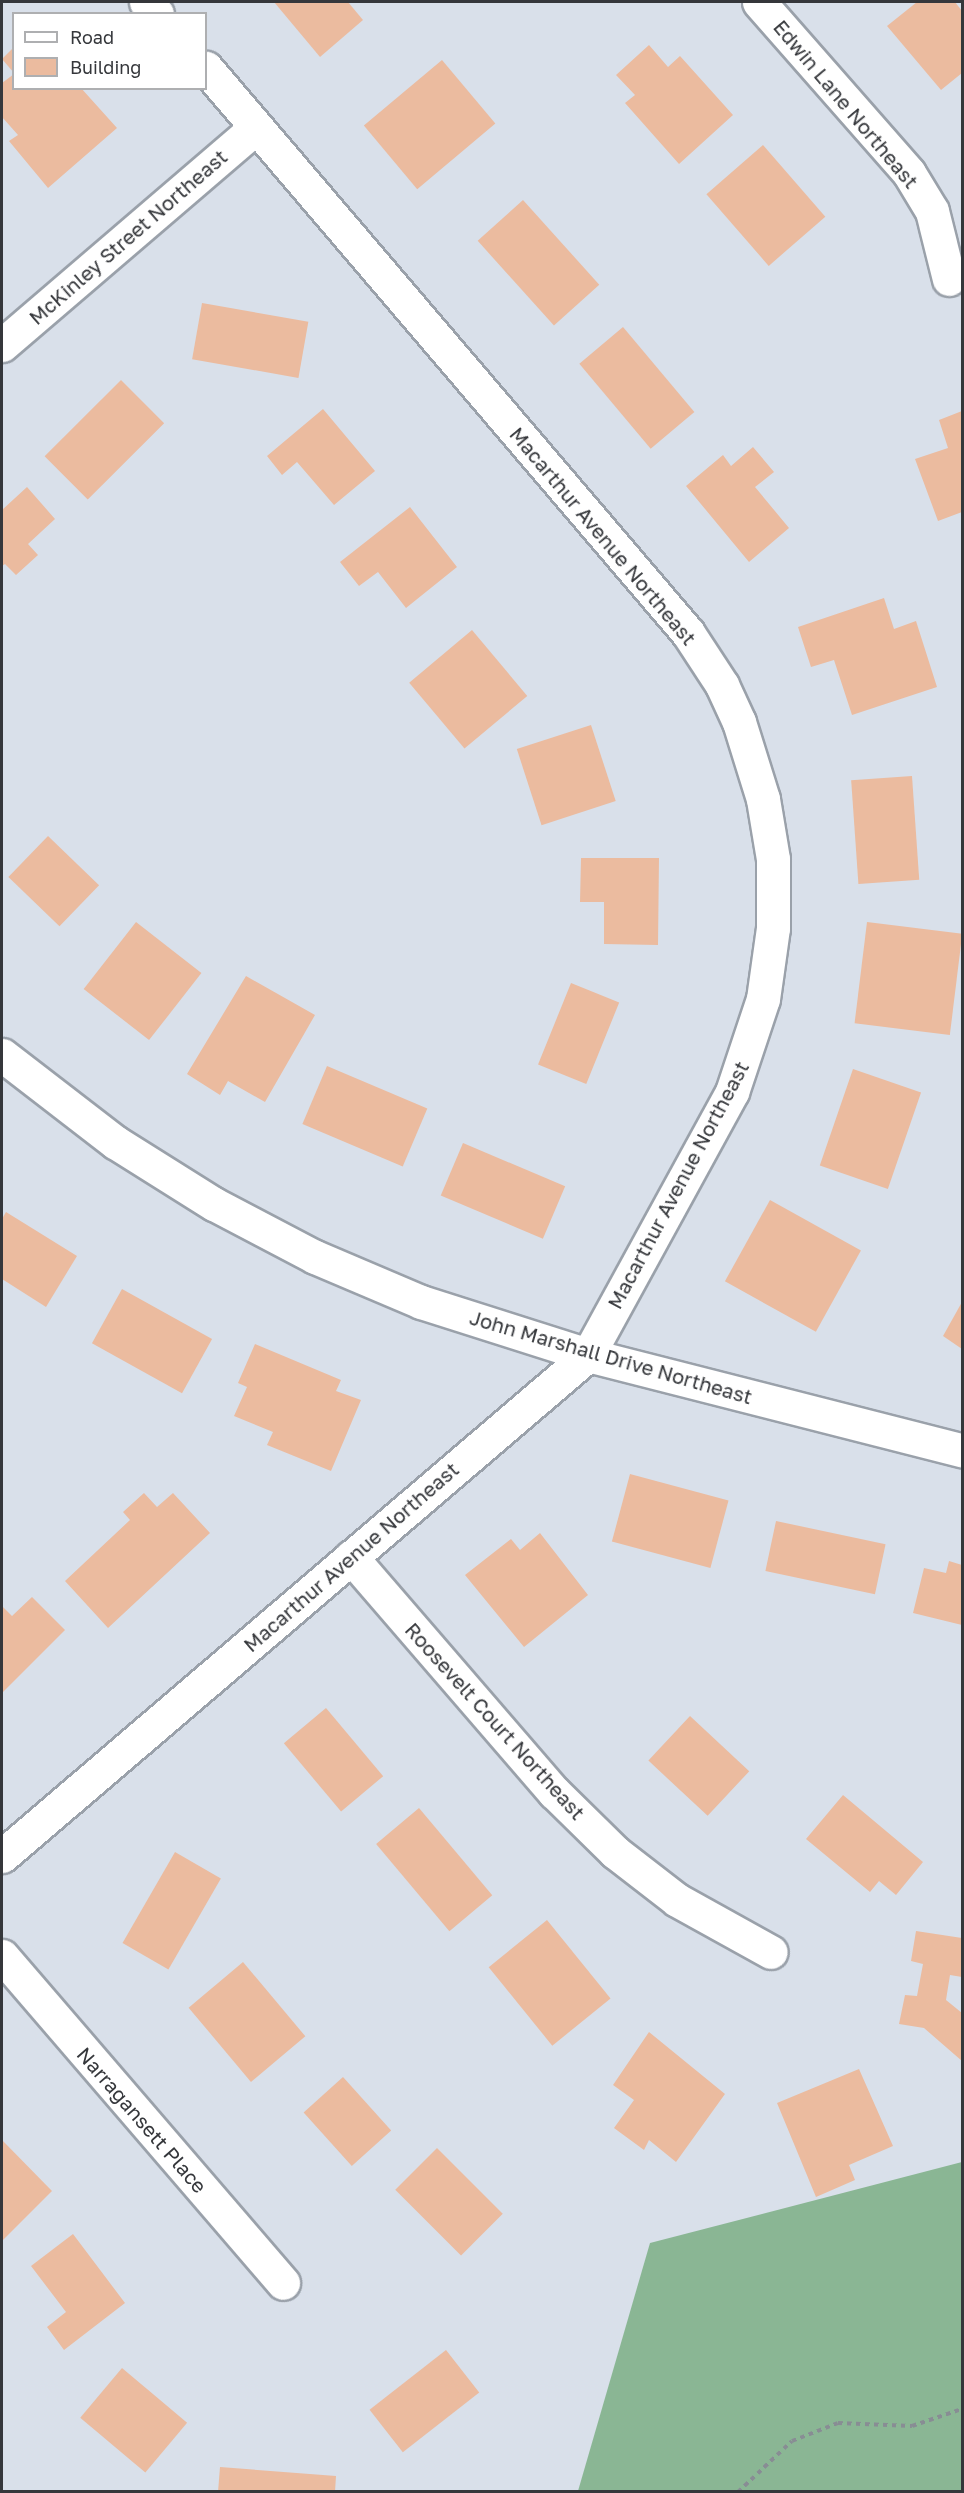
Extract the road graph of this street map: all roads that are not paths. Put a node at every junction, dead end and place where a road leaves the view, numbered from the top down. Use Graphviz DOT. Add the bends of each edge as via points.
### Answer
graph roads {
  1 [pos="759,2"];
  2 [pos="207,69"];
  3 [pos="255,128"];
  4 [pos="949,279"];
  5 [pos="2,345"];
  6 [pos="2,1055"];
  7 [pos="588,1354"];
  8 [pos="963,1450"];
  9 [pos="351,1557"];
  10 [pos="2,1856"];
  11 [pos="771,1952"];
  12 [pos="2,1956"];
  13 [pos="283,2283"];
  1 -- 4 [label="street, Edwin Lane Northeast" via="909,172 932,211"];
  2 -- 3 [label="street, Macarthur Avenue Northeast"];
  3 -- 5 [label="street, McKinley Street Northeast"];
  3 -- 7 [label="street, Macarthur Avenue Northeast" via="688,633 739,722 763,799 773,859 773,928 763,999 747,1057 687,1176"];
  6 -- 7 [label="street, John Marshall Drive Northeast" via="115,1142 214,1204 315,1257 421,1302"];
  7 -- 8 [label="street, John Marshall Drive Northeast"];
  7 -- 9 [label="street, Macarthur Avenue Northeast"];
  9 -- 10 [label="street, Macarthur Avenue Northeast"];
  9 -- 11 [label="street, Roosevelt Court Northeast" via="554,1792 615,1852 677,1899"];
  12 -- 13 [label="street, Narragansett Place"];
}
